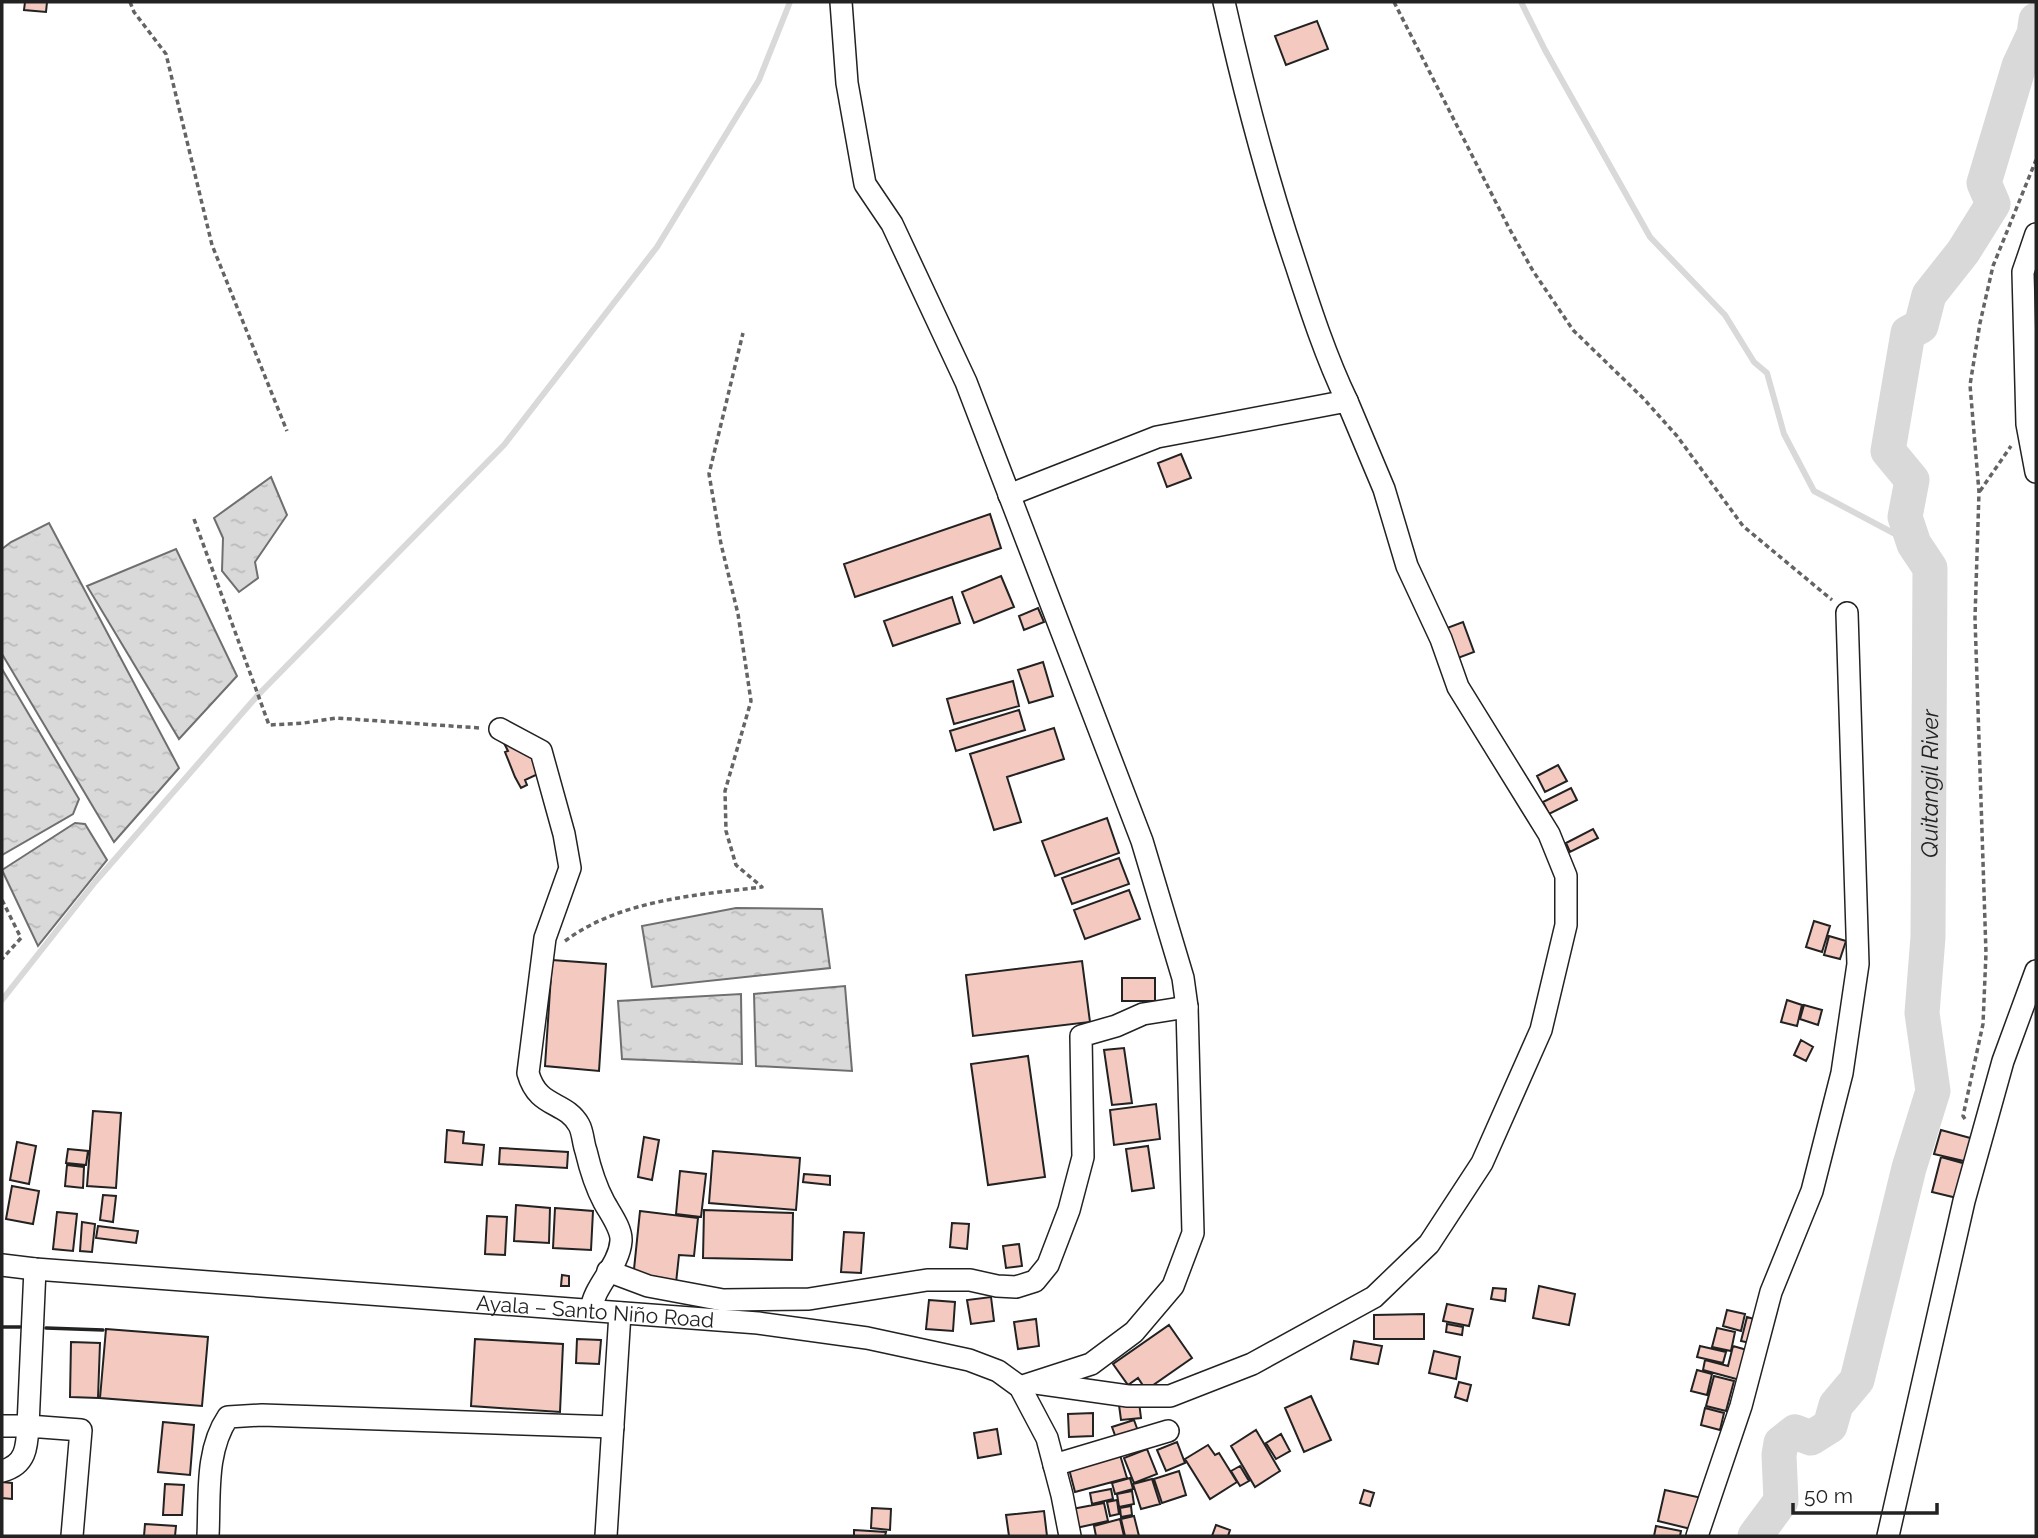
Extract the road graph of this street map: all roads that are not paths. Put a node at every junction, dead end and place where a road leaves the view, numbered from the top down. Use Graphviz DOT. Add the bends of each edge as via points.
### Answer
graph roads {
  1 [pos="841,2"];
  2 [pos="1224,2"];
  3 [pos="2036,234"];
  4 [pos="1347,401"];
  5 [pos="2036,472"];
  6 [pos="1009,495"];
  7 [pos="1847,613"];
  8 [pos="500,729"];
  9 [pos="2036,971"];
  10 [pos="1186,1007"];
  11 [pos="2,1265"];
  12 [pos="35,1269"];
  13 [pos="608,1271"];
  14 [pos="591,1310"];
  15 [pos="621,1313"];
  16 [pos="1028,1385"];
  17 [pos="2,1426"];
  18 [pos="28,1426"];
  19 [pos="613,1427"];
  20 [pos="1168,1431"];
  21 [pos="1054,1465"];
  22 [pos="2,1471"];
  23 [pos="72,1536"];
  24 [pos="208,1536"];
  25 [pos="606,1536"];
  26 [pos="1070,1536"];
  27 [pos="1697,1536"];
  28 [pos="1888,1536"];
  1 -- 6 [label="street" via="847,83 865,184 892,224 940,326"];
  2 -- 4 [label="street" via="1245,99 1277,209"];
  3 -- 5 [label="street" via="2023,271 2027,424"];
  4 -- 6 [label="street" via="1157,437"];
  4 -- 16 [label="street" via="1458,687 1549,834 1566,877 1566,925 1541,1030 1482,1163 1429,1244 1374,1297 1252,1364 1170,1396"];
  6 -- 10 [label="street" via="1142,841 1183,978"];
  7 -- 27 [label="street" via="1858,964 1842,1073 1812,1191 1771,1292 1741,1406"];
  8 -- 13 [label="street" via="541,751 564,834 570,868 545,938 528,1073 532,1087 544,1100 567,1112 579,1126 603,1200 622,1240"];
  9 -- 28 [label="street" via="2003,1061 1964,1201"];
  10 -- 13 [label="street" via="1143,1014 1081,1036 1083,1157 1048,1265 1035,1281 1016,1287 927,1280 809,1299 735,1300 648,1286"];
  10 -- 16 [label="street" via="1193,1233 1173,1286 1134,1332 1091,1364"];
  11 -- 12 [label="street, Ayala – Santo Niño Road"];
  12 -- 14 [label="street, Ayala – Santo Niño Road"];
  12 -- 18 [label="street"];
  13 -- 14 [label="street"];
  14 -- 15 [label="street, Ayala – Santo Niño Road"];
  15 -- 16 [label="street, Ayala – Santo Niño Road" via="758,1323 867,1338 969,1360"];
  15 -- 19 [label="street"];
  16 -- 21 [label="street, Ayala – Santo Niño Road"];
  17 -- 18 [label="street"];
  18 -- 22 [label="street" via="26,1452 14,1467"];
  18 -- 23 [label="street" via="80,1430"];
  19 -- 24 [label="street" via="228,1417 211,1454"];
  19 -- 25 [label="street"];
  20 -- 21 [label="street"];
  21 -- 26 [label="street, Ayala – Santo Niño Road"];
}
